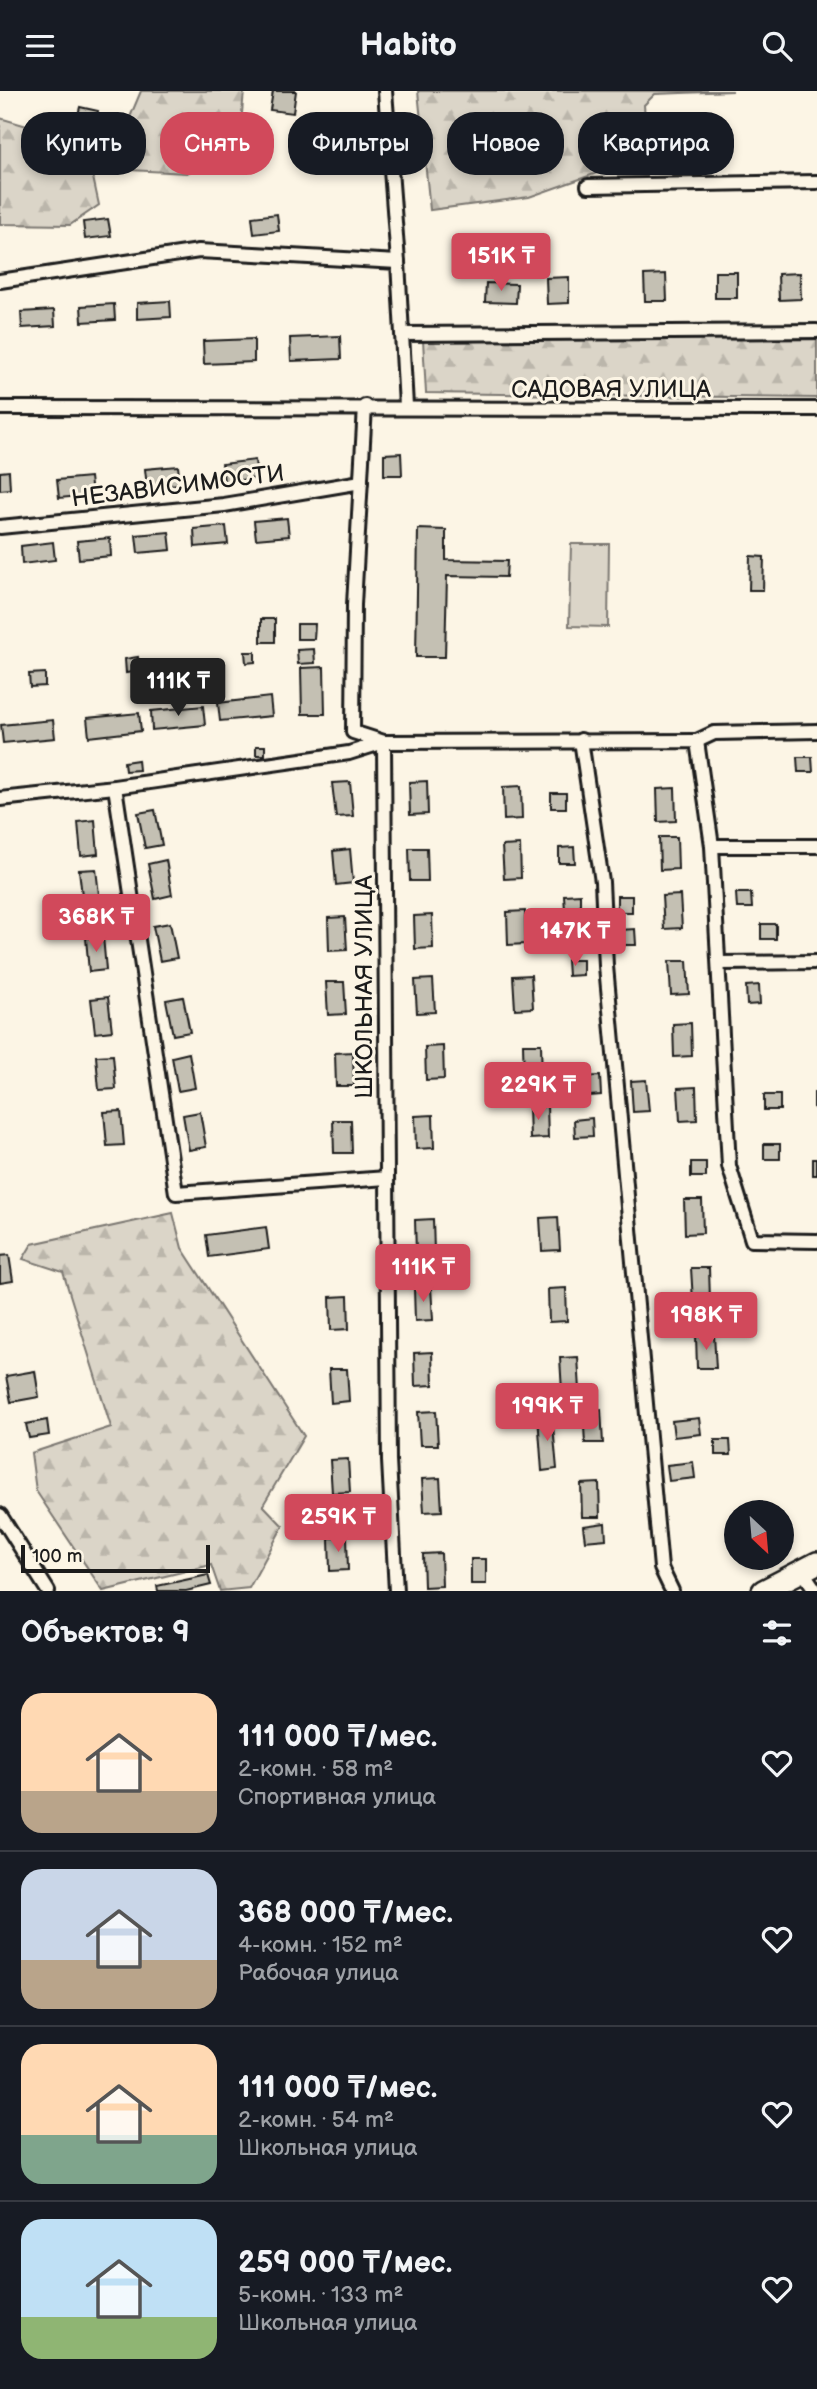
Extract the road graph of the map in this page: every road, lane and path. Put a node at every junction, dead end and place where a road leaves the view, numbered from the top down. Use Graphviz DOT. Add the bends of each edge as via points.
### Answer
graph roads {
  1 [pos="385,91"];
  2 [pos="817,182"];
  3 [pos="588,186"];
  4 [pos="398,262"];
  5 [pos="0,281"];
  6 [pos="817,331"];
  7 [pos="403,334"];
  8 [pos="406,406"];
  9 [pos="365,407"];
  10 [pos="0,408"];
  11 [pos="817,409"];
  12 [pos="361,482"];
  13 [pos="0,527"];
  14 [pos="817,731"];
  15 [pos="581,740"];
  16 [pos="697,741"];
  17 [pos="384,742"];
  18 [pos="115,787"];
  19 [pos="0,799"];
  20 [pos="712,846"];
  21 [pos="817,846"];
  22 [pos="817,962"];
  23 [pos="719,963"];
  24 [pos="387,1178"];
  25 [pos="817,1241"];
  26 [pos="0,1515"];
  27 [pos="810,1567"];
  28 [pos="48,1591"];
  29 [pos="396,1591"];
  30 [pos="672,1591"];
  31 [pos="762,1591"];
  32 [pos="816,1591"];
  1 -- 4 [label="street"];
  2 -- 3 [label="street"];
  4 -- 5 [label="street" via="199,251"];
  4 -- 7 [label="street"];
  6 -- 7 [label="street"];
  7 -- 8 [label="street"];
  8 -- 9 [label="street, САДОВАЯ УЛИЦА"];
  8 -- 11 [label="street, САДОВАЯ УЛИЦА"];
  9 -- 10 [label="street, САДОВАЯ УЛИЦА"];
  9 -- 12 [label="street"];
  12 -- 13 [label="street, НЕЗАВИСИМОСТИ" via="224,505"];
  12 -- 17 [label="street" via="353,732"];
  14 -- 16 [label="street" via="714,733"];
  15 -- 16 [label="street"];
  15 -- 17 [label="street"];
  15 -- 30 [label="street" via="602,882 661,1568"];
  16 -- 20 [label="street"];
  17 -- 18 [label="street" via="349,753"];
  17 -- 24 [label="street, ШКОЛЬНАЯ УЛИЦА"];
  18 -- 19 [label="street"];
  18 -- 24 [label="street" via="176,1193"];
  20 -- 21 [label="street"];
  20 -- 23 [label="street"];
  22 -- 23 [label="street"];
  23 -- 25 [label="street" via="729,1166 752,1240"];
  24 -- 29 [label="street, ШКОЛЬНАЯ УЛИЦА" via="389,1461"];
  26 -- 28 [label="street"];
  27 -- 31 [label="main road"];
  27 -- 32 [label="street"];
}
